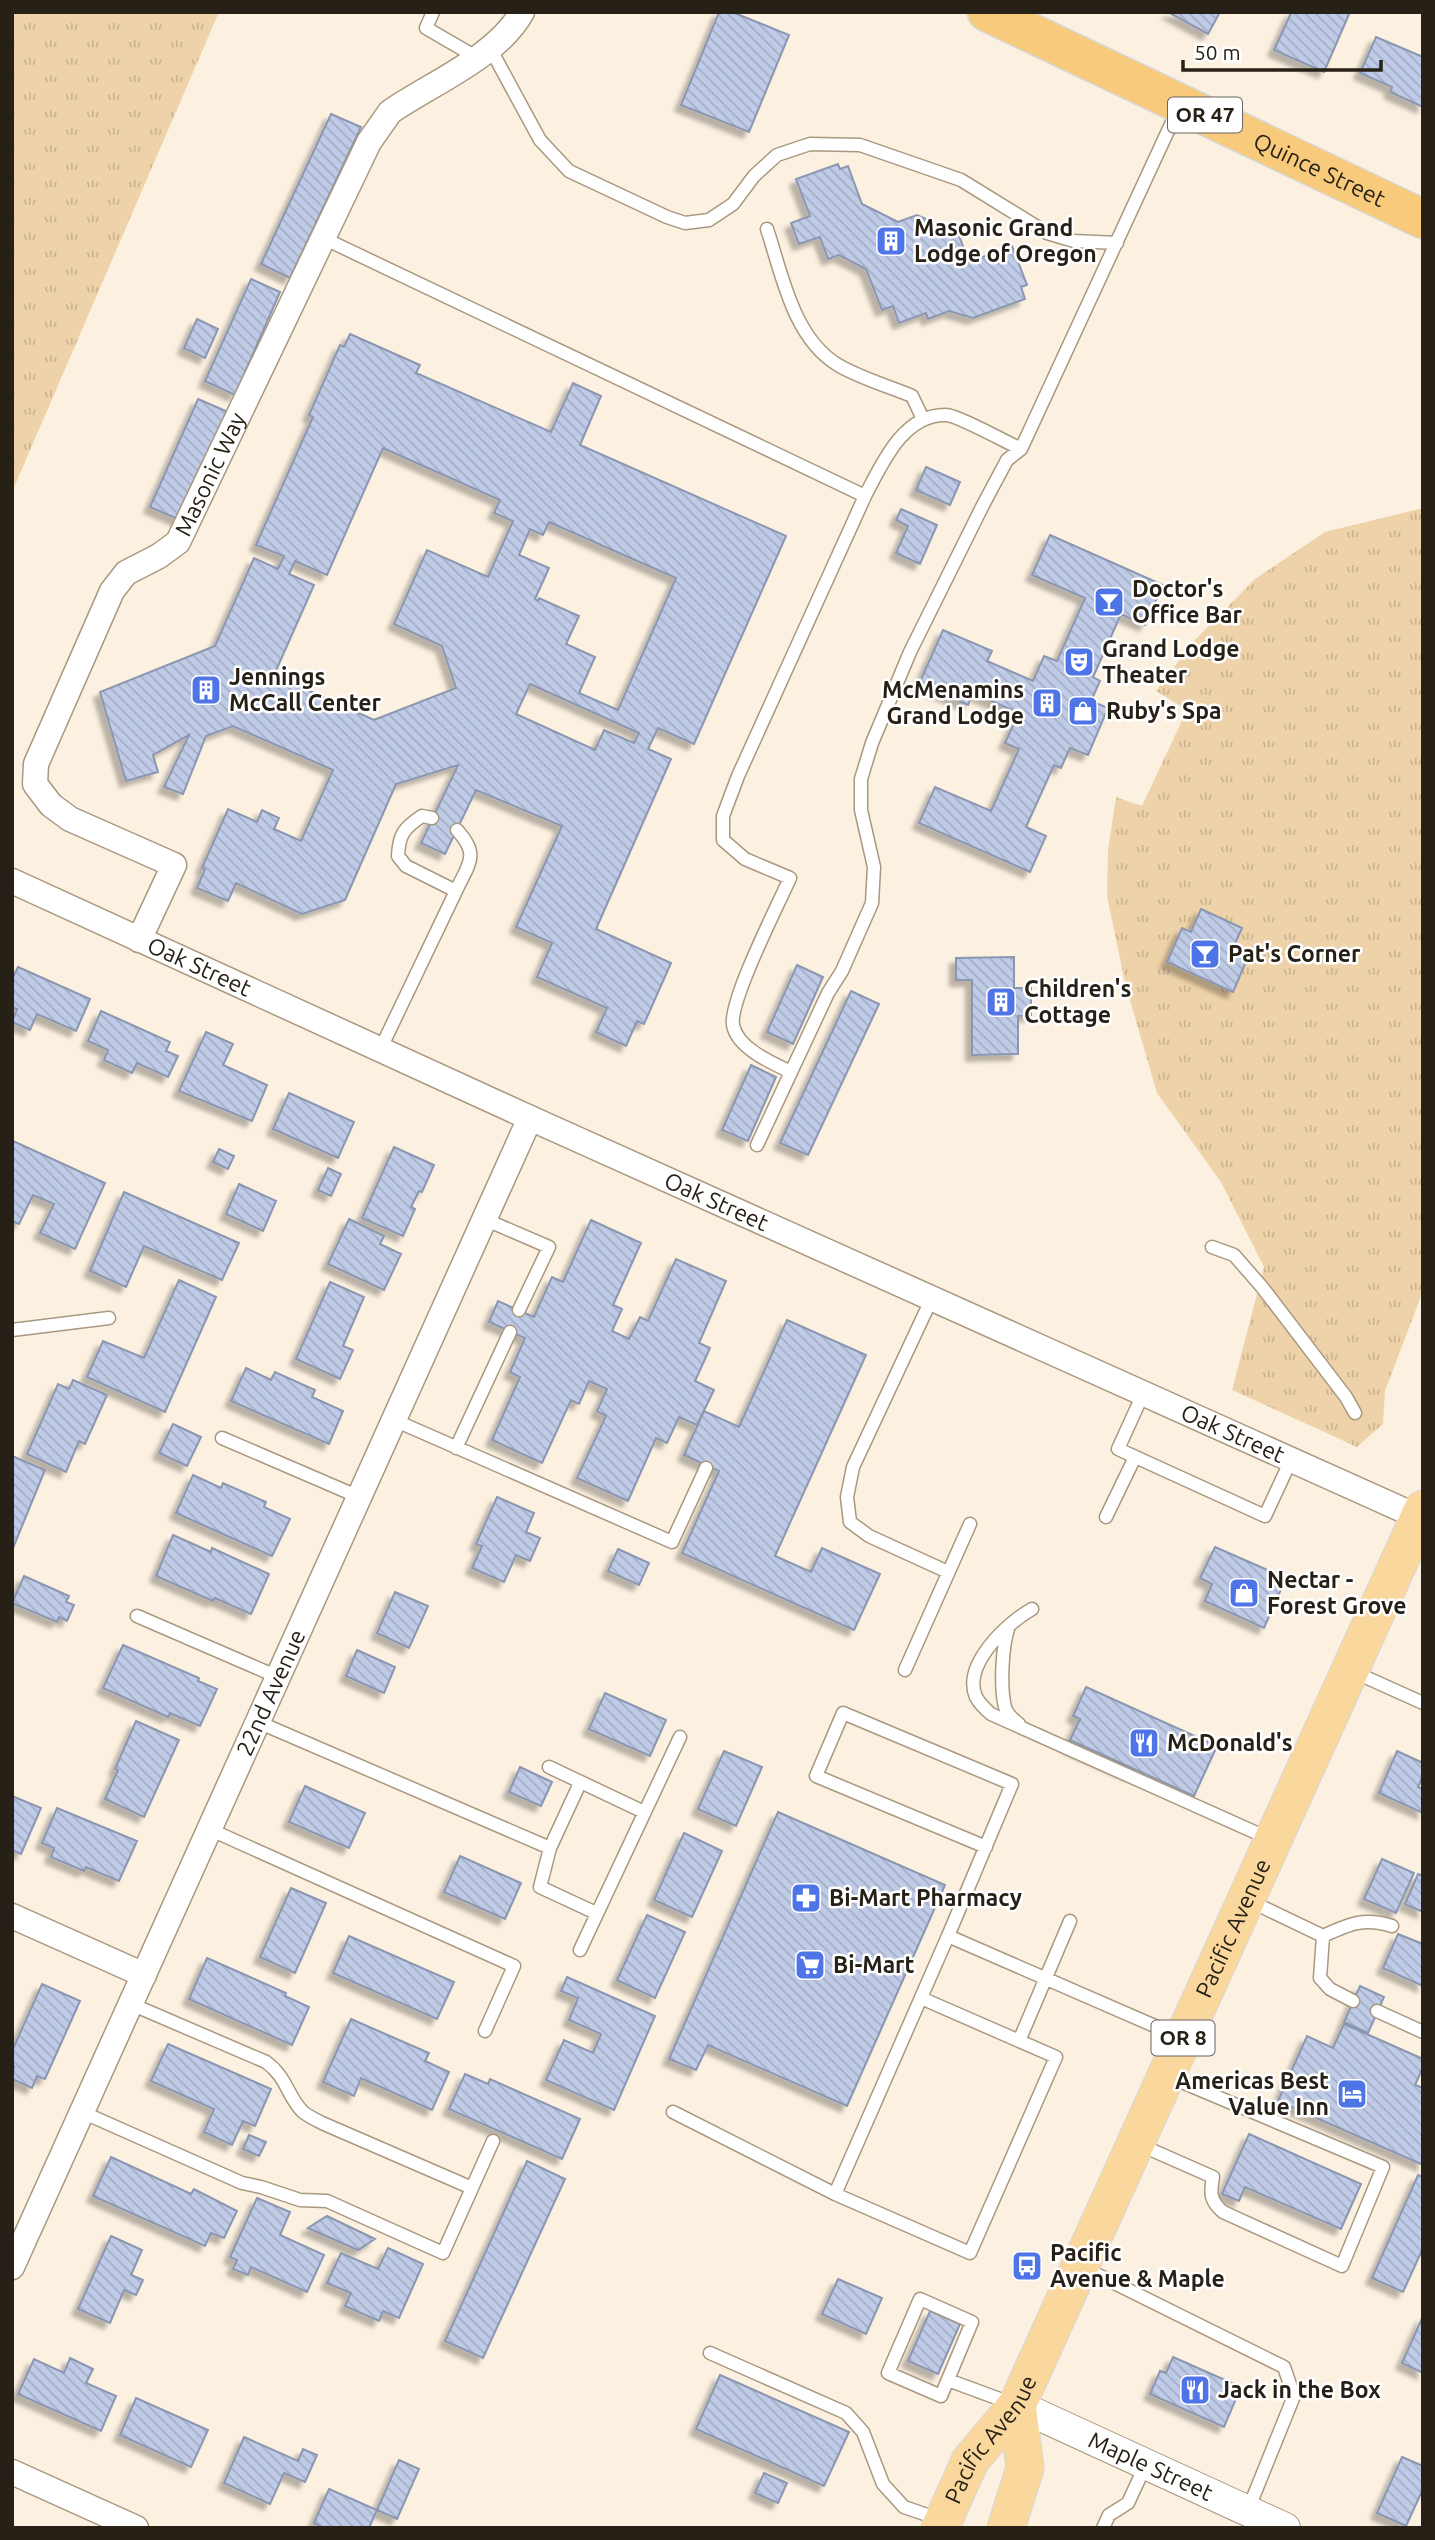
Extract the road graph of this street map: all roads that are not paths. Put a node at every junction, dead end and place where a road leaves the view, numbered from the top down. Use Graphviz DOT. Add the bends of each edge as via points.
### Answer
graph roads {
  1 [pos="433,12"];
  2 [pos="522,12"];
  3 [pos="987,12"];
  4 [pos="483,53"];
  5 [pos="1180,103"];
  6 [pos="1423,219"];
  7 [pos="768,229"];
  8 [pos="323,238"];
  9 [pos="1116,243"];
  10 [pos="923,419"];
  11 [pos="1021,449"];
  12 [pos="865,496"];
  13 [pos="432,818"];
  14 [pos="457,830"];
  15 [pos="12,881"];
  16 [pos="456,891"];
  17 [pos="139,940"];
  18 [pos="380,1050"];
  19 [pos="791,1072"];
  20 [pos="530,1118"];
  21 [pos="757,1145"];
  22 [pos="484,1219"];
  23 [pos="1212,1247"];
  24 [pos="932,1298"];
  25 [pos="519,1310"];
  26 [pos="109,1318"];
  27 [pos="12,1330"];
  28 [pos="510,1332"];
  29 [pos="1143,1394"];
  30 [pos="1355,1413"];
  31 [pos="394,1420"];
  32 [pos="222,1438"];
  33 [pos="456,1448"];
  34 [pos="1135,1457"];
  35 [pos="1291,1460"];
  36 [pos="706,1468"];
  37 [pos="359,1497"];
  38 [pos="1422,1515"];
  39 [pos="1106,1517"];
  40 [pos="970,1524"];
  41 [pos="948,1573"];
  42 [pos="1032,1609"];
  43 [pos="137,1616"];
  44 [pos="1011,1623"];
  45 [pos="905,1670"];
  46 [pos="1350,1671"];
  47 [pos="278,1677"];
  48 [pos="1423,1703"];
  49 [pos="258,1721"];
  50 [pos="1026,1730"];
  51 [pos="680,1737"];
  52 [pos="549,1767"];
  53 [pos="580,1783"];
  54 [pos="644,1812"];
  55 [pos="209,1829"];
  56 [pos="1273,1841"];
  57 [pos="986,1847"];
  58 [pos="550,1849"];
  59 [pos="1247,1899"];
  60 [pos="596,1913"];
  61 [pos="12,1916"];
  62 [pos="1070,1921"];
  63 [pos="1392,1926"];
  64 [pos="948,1936"];
  65 [pos="1323,1936"];
  66 [pos="580,1950"];
  67 [pos="144,1975"];
  68 [pos="1046,1979"];
  69 [pos="921,1998"];
  70 [pos="1353,2001"];
  71 [pos="131,2004"];
  72 [pos="1377,2011"];
  73 [pos="485,2031"];
  74 [pos="1423,2032"];
  75 [pos="1183,2038"];
  76 [pos="1020,2041"];
  77 [pos="1167,2076"];
  78 [pos="82,2112"];
  79 [pos="673,2112"];
  80 [pos="493,2141"];
  81 [pos="1136,2143"];
  82 [pos="472,2188"];
  83 [pos="835,2194"];
  84 [pos="1080,2266"];
  85 [pos="12,2267"];
  86 [pos="710,2353"];
  87 [pos="947,2380"];
  88 [pos="1017,2406"];
  89 [pos="1146,2464"];
  90 [pos="12,2472"];
  91 [pos="1247,2511"];
  92 [pos="941,2524"];
  93 [pos="136,2528"];
  94 [pos="1006,2528"];
  95 [pos="1103,2528"];
  96 [pos="1285,2528"];
  1 -- 4 [label="lane" via="426,27"];
  2 -- 4 [label="street, Masonic Way"];
  3 -- 5 [label="highway, Quince Street / OR 47"];
  4 -- 8 [label="street, Masonic Way" via="390,111 369,142"];
  4 -- 9 [label="lane" via="540,140 569,171 685,223 709,220 733,204 777,155 810,144 860,145 961,180 1048,233 1074,241"];
  5 -- 6 [label="highway, Quince Street / OR 47"];
  5 -- 9 [label="lane"];
  7 -- 10 [label="lane" via="791,302 819,349 837,364 912,396"];
  8 -- 12 [label="lane"];
  8 -- 17 [label="street, Masonic Way" via="178,542 126,573 112,591 36,764 35,784 51,805 71,819 174,865"];
  9 -- 11 [label="lane"];
  10 -- 11 [label="lane" via="948,415"];
  10 -- 12 [label="lane" via="900,438"];
  11 -- 19 [label="lane" via="1007,460 971,528 910,652 872,743 861,779 861,810 874,867 872,903"];
  12 -- 19 [label="lane" via="723,816 723,840 746,859 790,878 735,1002 733,1027 747,1047"];
  13 -- 16 [label="lane" via="422,817 406,827 398,856 406,866"];
  14 -- 16 [label="lane" via="469,843 471,859"];
  15 -- 17 [label="street, Oak Street"];
  16 -- 18 [label="lane"];
  17 -- 18 [label="street, Oak Street"];
  18 -- 20 [label="street, Oak Street"];
  19 -- 21 [label="lane"];
  20 -- 22 [label="street, 22nd Avenue"];
  20 -- 24 [label="street, Oak Street"];
  22 -- 25 [label="lane" via="549,1247"];
  22 -- 31 [label="street, 22nd Avenue"];
  23 -- 30 [label="lane" via="1234,1255 1262,1287"];
  24 -- 29 [label="street, Oak Street"];
  24 -- 41 [label="lane" via="853,1467 847,1497 850,1522 859,1530"];
  26 -- 27 [label="lane"];
  28 -- 33 [label="lane"];
  29 -- 34 [label="lane" via="1118,1449"];
  29 -- 35 [label="street, Oak Street"];
  31 -- 33 [label="lane"];
  31 -- 37 [label="street, 22nd Avenue"];
  32 -- 37 [label="lane"];
  33 -- 36 [label="lane" via="672,1542"];
  34 -- 35 [label="lane" via="1265,1516"];
  34 -- 39 [label="lane"];
  35 -- 38 [label="street, Oak Street"];
  37 -- 47 [label="street, 22nd Avenue"];
  38 -- 46 [label="main road, Pacific Avenue / OR 8"];
  40 -- 41 [label="lane"];
  41 -- 45 [label="lane"];
  42 -- 44 [label="lane"];
  43 -- 47 [label="lane"];
  44 -- 50 [label="lane" via="1005,1640 1003,1688 1006,1709"];
  44 -- 50 [label="lane" via="983,1656 976,1670 975,1695 991,1714"];
  46 -- 48 [label="lane"];
  46 -- 56 [label="main road, Pacific Avenue / OR 8"];
  47 -- 49 [label="street, 22nd Avenue"];
  49 -- 55 [label="street, 22nd Avenue"];
  49 -- 58 [label="lane"];
  50 -- 56 [label="lane"];
  51 -- 54 [label="lane"];
  52 -- 53 [label="lane"];
  53 -- 54 [label="lane"];
  53 -- 58 [label="lane"];
  54 -- 60 [label="lane"];
  55 -- 67 [label="street, 22nd Avenue"];
  55 -- 73 [label="lane" via="514,1966"];
  56 -- 59 [label="main road, Pacific Avenue / OR 8"];
  57 -- 57 [label="lane" via="1012,1784 843,1713 817,1776"];
  57 -- 64 [label="lane"];
  58 -- 60 [label="lane" via="540,1887"];
  59 -- 65 [label="lane"];
  59 -- 75 [label="main road, Pacific Avenue / OR 8"];
  60 -- 66 [label="lane"];
  61 -- 67 [label="street"];
  62 -- 68 [label="lane"];
  63 -- 65 [label="lane" via="1355,1922"];
  64 -- 68 [label="lane"];
  64 -- 69 [label="lane"];
  65 -- 70 [label="lane" via="1320,1978"];
  67 -- 71 [label="street, 22nd Avenue"];
  68 -- 75 [label="lane"];
  68 -- 76 [label="lane"];
  69 -- 76 [label="lane"];
  69 -- 83 [label="lane"];
  71 -- 78 [label="street, 22nd Avenue"];
  71 -- 82 [label="lane" via="266,2062 303,2112 323,2123"];
  72 -- 74 [label="lane"];
  75 -- 77 [label="main road, Pacific Avenue / OR 8"];
  76 -- 83 [label="lane" via="1056,2057 970,2252"];
  77 -- 81 [label="main road, Pacific Avenue / OR 8"];
  77 -- 81 [label="lane" via="1383,2167 1342,2266 1223,2212 1213,2204 1213,2177"];
  78 -- 82 [label="lane" via="242,2183 300,2200 327,2201 443,2253"];
  78 -- 85 [label="street, 22nd Avenue"];
  79 -- 83 [label="lane"];
  80 -- 82 [label="lane"];
  81 -- 84 [label="main road, Pacific Avenue / OR 8"];
  84 -- 88 [label="main road, Pacific Avenue / OR 8"];
  84 -- 91 [label="lane" via="1284,2367 1294,2396"];
  86 -- 92 [label="lane" via="846,2413 863,2432 883,2484 904,2507"];
  87 -- 87 [label="lane" via="940,2396 888,2373 920,2299 972,2322"];
  87 -- 88 [label="lane"];
  88 -- 89 [label="street, Maple Street"];
  88 -- 92 [label="main road, Pacific Avenue / OR 8" via="970,2461"];
  88 -- 94 [label="main road" via="1025,2468"];
  89 -- 91 [label="street, Maple Street"];
  89 -- 95 [label="lane" via="1128,2503 1108,2515"];
  90 -- 93 [label="street"];
  91 -- 96 [label="street, Maple Street"];
}
